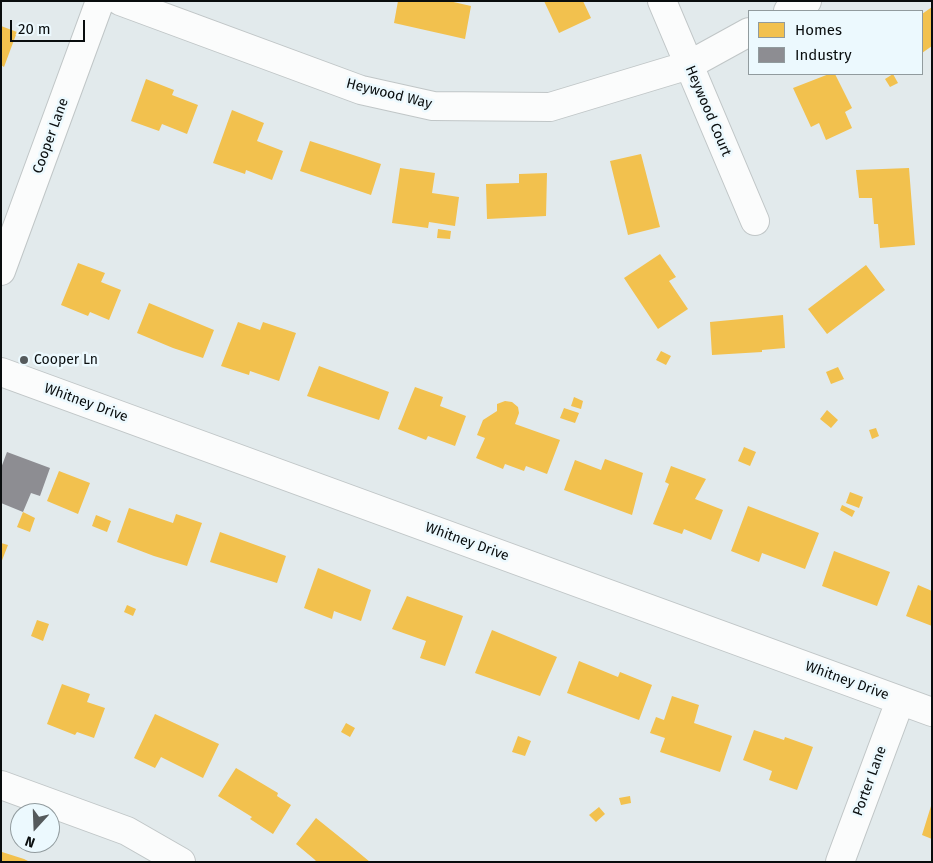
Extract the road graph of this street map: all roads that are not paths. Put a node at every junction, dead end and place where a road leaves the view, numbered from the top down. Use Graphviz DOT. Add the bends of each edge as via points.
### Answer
graph roads {
  1 [pos="100,1"];
  2 [pos="120,1"];
  3 [pos="662,1"];
  4 [pos="807,1"];
  5 [pos="790,10"];
  6 [pos="748,33"];
  7 [pos="689,65"];
  8 [pos="755,221"];
  9 [pos="1,271"];
  10 [pos="1,372"];
  11 [pos="900,701"];
  12 [pos="932,712"];
  13 [pos="1,785"];
  14 [pos="181,862"];
  15 [pos="840,862"];
  1 -- 9 [label="street, Cooper Lane"];
  2 -- 7 [label="street, Heywood Way" via="361,90 433,106 550,107"];
  3 -- 7 [label="street, Heywood Court"];
  4 -- 5 [label="street"];
  6 -- 7 [label="street, Heywood Way"];
  7 -- 8 [label="street, Heywood Court"];
  10 -- 11 [label="street, Whitney Drive"];
  11 -- 12 [label="street, Whitney Drive"];
  11 -- 15 [label="street, Porter Lane"];
  13 -- 14 [label="street" via="127,831"];
}
